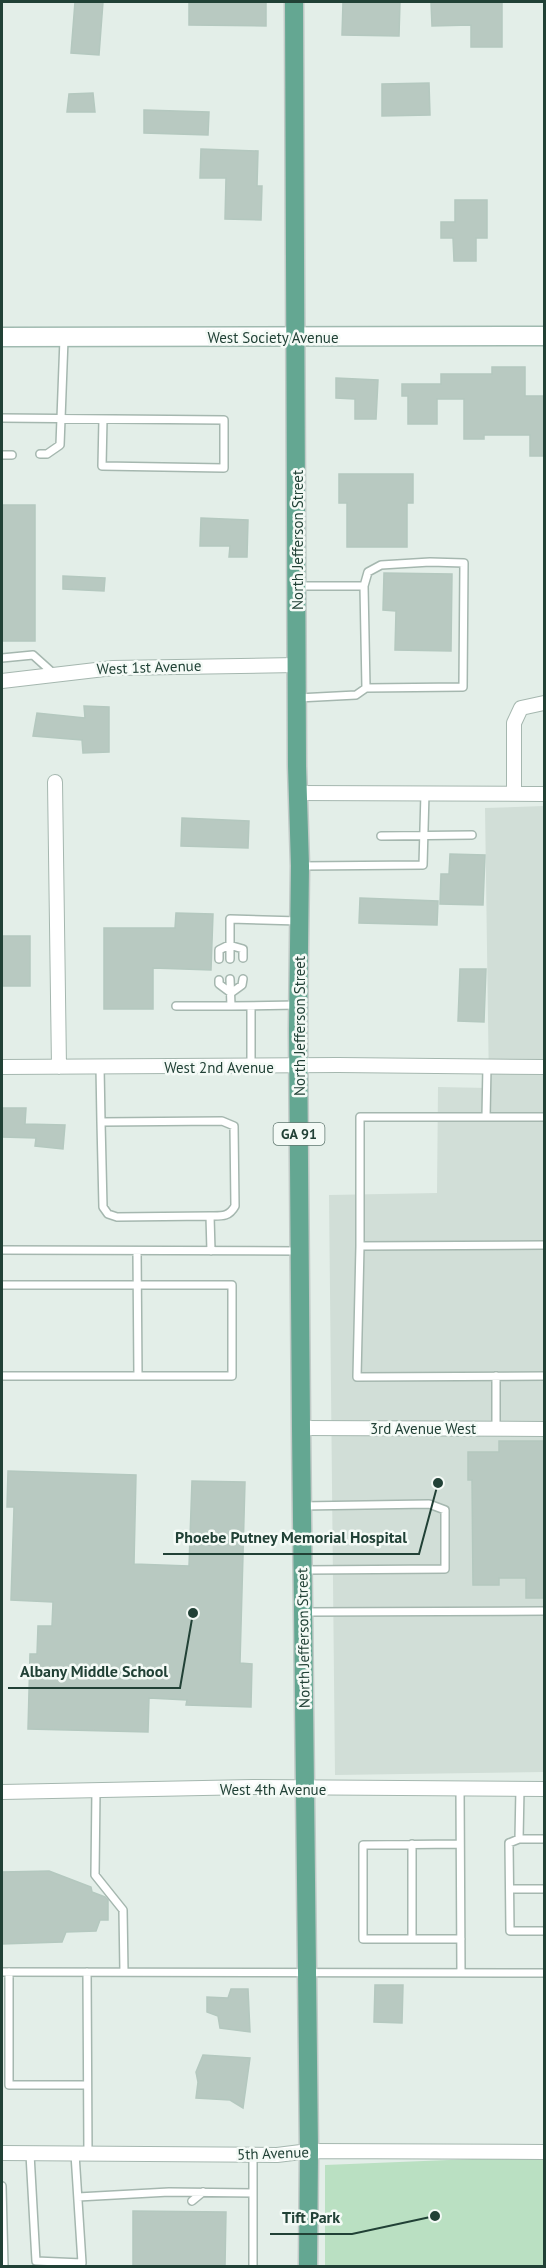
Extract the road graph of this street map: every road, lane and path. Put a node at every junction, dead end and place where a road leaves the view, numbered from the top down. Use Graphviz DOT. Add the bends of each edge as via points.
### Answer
graph roads {
  1 [pos="294,2"];
  2 [pos="64,336"];
  3 [pos="544,336"];
  4 [pos="2,337"];
  5 [pos="296,337"];
  6 [pos="2,418"];
  7 [pos="62,418"];
  8 [pos="103,419"];
  9 [pos="40,454"];
  10 [pos="2,455"];
  11 [pos="12,455"];
  12 [pos="297,586"];
  13 [pos="364,586"];
  14 [pos="2,658"];
  15 [pos="297,665"];
  16 [pos="53,673"];
  17 [pos="2,681"];
  18 [pos="366,688"];
  19 [pos="298,698"];
  20 [pos="544,703"];
  21 [pos="55,782"];
  22 [pos="298,793"];
  23 [pos="425,793"];
  24 [pos="514,793"];
  25 [pos="544,794"];
  26 [pos="472,835"];
  27 [pos="381,836"];
  28 [pos="424,836"];
  29 [pos="300,866"];
  30 [pos="299,921"];
  31 [pos="229,945"];
  32 [pos="243,958"];
  33 [pos="219,959"];
  34 [pos="230,959"];
  35 [pos="230,979"];
  36 [pos="219,980"];
  37 [pos="243,980"];
  38 [pos="231,993"];
  39 [pos="299,1005"];
  40 [pos="176,1006"];
  41 [pos="231,1006"];
  42 [pos="251,1006"];
  43 [pos="299,1066"];
  44 [pos="487,1066"];
  45 [pos="59,1067"];
  46 [pos="100,1067"];
  47 [pos="251,1067"];
  48 [pos="544,1067"];
  49 [pos="2,1068"];
  50 [pos="486,1117"];
  51 [pos="544,1117"];
  52 [pos="101,1122"];
  53 [pos="210,1216"];
  54 [pos="360,1245"];
  55 [pos="544,1245"];
  56 [pos="2,1250"];
  57 [pos="137,1251"];
  58 [pos="211,1251"];
  59 [pos="299,1251"];
  60 [pos="2,1285"];
  61 [pos="137,1285"];
  62 [pos="2,1376"];
  63 [pos="138,1376"];
  64 [pos="496,1376"];
  65 [pos="544,1376"];
  66 [pos="301,1428"];
  67 [pos="496,1428"];
  68 [pos="544,1429"];
  69 [pos="301,1506"];
  70 [pos="303,1570"];
  71 [pos="544,1611"];
  72 [pos="303,1612"];
  73 [pos="304,1788"];
  74 [pos="459,1789"];
  75 [pos="520,1789"];
  76 [pos="544,1789"];
  77 [pos="96,1790"];
  78 [pos="2,1792"];
  79 [pos="519,1839"];
  80 [pos="544,1839"];
  81 [pos="412,1844"];
  82 [pos="460,1844"];
  83 [pos="510,1889"];
  84 [pos="544,1889"];
  85 [pos="544,1931"];
  86 [pos="412,1939"];
  87 [pos="461,1939"];
  88 [pos="5,1972"];
  89 [pos="87,1972"];
  90 [pos="124,1972"];
  91 [pos="306,1972"];
  92 [pos="461,1973"];
  93 [pos="544,1973"];
  94 [pos="87,2085"];
  95 [pos="309,2151"];
  96 [pos="544,2152"];
  97 [pos="2,2153"];
  98 [pos="30,2154"];
  99 [pos="82,2154"];
  100 [pos="253,2155"];
  101 [pos="2,2186"];
  102 [pos="169,2192"];
  103 [pos="203,2192"];
  104 [pos="253,2193"];
  105 [pos="78,2197"];
  106 [pos="176,2201"];
  107 [pos="192,2201"];
  108 [pos="36,2264"];
  109 [pos="82,2265"];
  110 [pos="4,2266"];
  111 [pos="253,2266"];
  112 [pos="308,2266"];
  1 -- 5 [label="main road, North Jefferson Street / GA 91"];
  2 -- 4 [label="street, West Society Avenue"];
  2 -- 5 [label="street, West Society Avenue"];
  2 -- 7 [label="lane"];
  3 -- 5 [label="street, West Society Avenue"];
  5 -- 12 [label="main road, North Jefferson Street / GA 91"];
  6 -- 7 [label="lane"];
  7 -- 8 [label="lane"];
  7 -- 9 [label="lane" via="60,445"];
  8 -- 8 [label="lane" via="224,420 224,468 102,466"];
  10 -- 11 [label="lane"];
  12 -- 13 [label="lane"];
  12 -- 15 [label="main road, North Jefferson Street / GA 91"];
  13 -- 18 [label="lane"];
  13 -- 18 [label="lane" via="368,572 381,565 464,563 463,687"];
  14 -- 16 [label="lane" via="33,655"];
  15 -- 16 [label="street, West 1st Avenue" via="184,665"];
  15 -- 19 [label="main road, North Jefferson Street / GA 91"];
  16 -- 17 [label="street, West 1st Avenue"];
  18 -- 19 [label="lane" via="356,695"];
  19 -- 22 [label="main road, North Jefferson Street / GA 91"];
  20 -- 24 [label="street" via="521,708 513,723"];
  21 -- 45 [label="street"];
  22 -- 23 [label="street"];
  22 -- 29 [label="main road, North Jefferson Street / GA 91"];
  23 -- 24 [label="street"];
  23 -- 28 [label="lane"];
  24 -- 25 [label="street"];
  26 -- 28 [label="lane"];
  27 -- 28 [label="lane"];
  28 -- 29 [label="lane" via="423,865"];
  29 -- 30 [label="main road, North Jefferson Street / GA 91"];
  30 -- 31 [label="lane" via="230,919"];
  30 -- 39 [label="main road, North Jefferson Street / GA 91"];
  31 -- 32 [label="lane" via="243,949"];
  31 -- 33 [label="lane" via="219,950"];
  31 -- 34 [label="lane"];
  35 -- 38 [label="lane"];
  36 -- 38 [label="lane"];
  37 -- 38 [label="lane"];
  38 -- 41 [label="lane"];
  39 -- 42 [label="lane"];
  39 -- 43 [label="main road, North Jefferson Street / GA 91"];
  40 -- 41 [label="lane"];
  41 -- 42 [label="lane"];
  42 -- 47 [label="lane"];
  43 -- 44 [label="street, West 2nd Avenue"];
  43 -- 47 [label="street, West 2nd Avenue"];
  43 -- 59 [label="main road, North Jefferson Street / GA 91"];
  44 -- 48 [label="street, West 2nd Avenue"];
  44 -- 50 [label="lane"];
  45 -- 46 [label="street, West 2nd Avenue"];
  45 -- 49 [label="street, West 2nd Avenue"];
  46 -- 47 [label="street, West 2nd Avenue"];
  46 -- 52 [label="lane"];
  50 -- 51 [label="lane"];
  50 -- 54 [label="lane" via="360,1117"];
  52 -- 53 [label="lane" via="103,1207 108,1214"];
  52 -- 53 [label="lane" via="222,1121 234,1126 235,1206 225,1216"];
  53 -- 58 [label="lane"];
  54 -- 55 [label="lane"];
  54 -- 64 [label="lane" via="357,1377"];
  56 -- 57 [label="lane"];
  57 -- 58 [label="lane"];
  57 -- 61 [label="lane"];
  58 -- 59 [label="lane"];
  59 -- 66 [label="main road, North Jefferson Street / GA 91"];
  60 -- 61 [label="lane"];
  61 -- 63 [label="lane"];
  61 -- 63 [label="lane" via="232,1285 232,1376"];
  62 -- 63 [label="lane"];
  64 -- 65 [label="lane"];
  64 -- 67 [label="lane"];
  66 -- 67 [label="street, 3rd Avenue West"];
  66 -- 69 [label="main road, North Jefferson Street / GA 91"];
  67 -- 68 [label="street, 3rd Avenue West"];
  69 -- 70 [label="main road, North Jefferson Street / GA 91"];
  69 -- 70 [label="lane" via="429,1504 445,1510 445,1569"];
  70 -- 72 [label="main road, North Jefferson Street / GA 91"];
  71 -- 72 [label="lane"];
  72 -- 73 [label="main road, North Jefferson Street / GA 91"];
  73 -- 74 [label="street, West 4th Avenue"];
  73 -- 77 [label="street, West 4th Avenue"];
  73 -- 91 [label="main road, North Jefferson Street / GA 91"];
  74 -- 75 [label="street, West 4th Avenue"];
  74 -- 82 [label="lane"];
  75 -- 76 [label="street, West 4th Avenue"];
  75 -- 79 [label="lane"];
  77 -- 78 [label="street, West 4th Avenue"];
  77 -- 90 [label="lane" via="95,1875 123,1910"];
  79 -- 80 [label="lane"];
  79 -- 83 [label="lane" via="509,1843"];
  81 -- 82 [label="lane"];
  81 -- 86 [label="lane"];
  81 -- 86 [label="lane" via="363,1845 363,1939"];
  82 -- 87 [label="lane"];
  83 -- 84 [label="lane"];
  83 -- 85 [label="lane" via="510,1931"];
  86 -- 87 [label="lane"];
  87 -- 92 [label="lane"];
  88 -- 89 [label="lane"];
  88 -- 94 [label="lane" via="9,2085"];
  89 -- 90 [label="lane"];
  89 -- 94 [label="lane"];
  90 -- 91 [label="lane"];
  91 -- 92 [label="lane"];
  91 -- 95 [label="main road, North Jefferson Street / GA 91"];
  92 -- 93 [label="lane"];
  94 -- 99 [label="lane"];
  95 -- 96 [label="street, 5th Avenue"];
  95 -- 100 [label="street, 5th Avenue"];
  95 -- 112 [label="main road, North Jefferson Street / GA 91"];
  97 -- 98 [label="street, 5th Avenue"];
  98 -- 99 [label="street, 5th Avenue"];
  98 -- 108 [label="lane"];
  99 -- 100 [label="street, 5th Avenue"];
  99 -- 105 [label="lane"];
  100 -- 104 [label="lane"];
  101 -- 110 [label="lane"];
  102 -- 103 [label="lane"];
  102 -- 105 [label="lane"];
  102 -- 106 [label="lane"];
  103 -- 104 [label="lane"];
  103 -- 107 [label="lane"];
  104 -- 111 [label="lane"];
  105 -- 109 [label="lane"];
  108 -- 109 [label="lane"];
}
